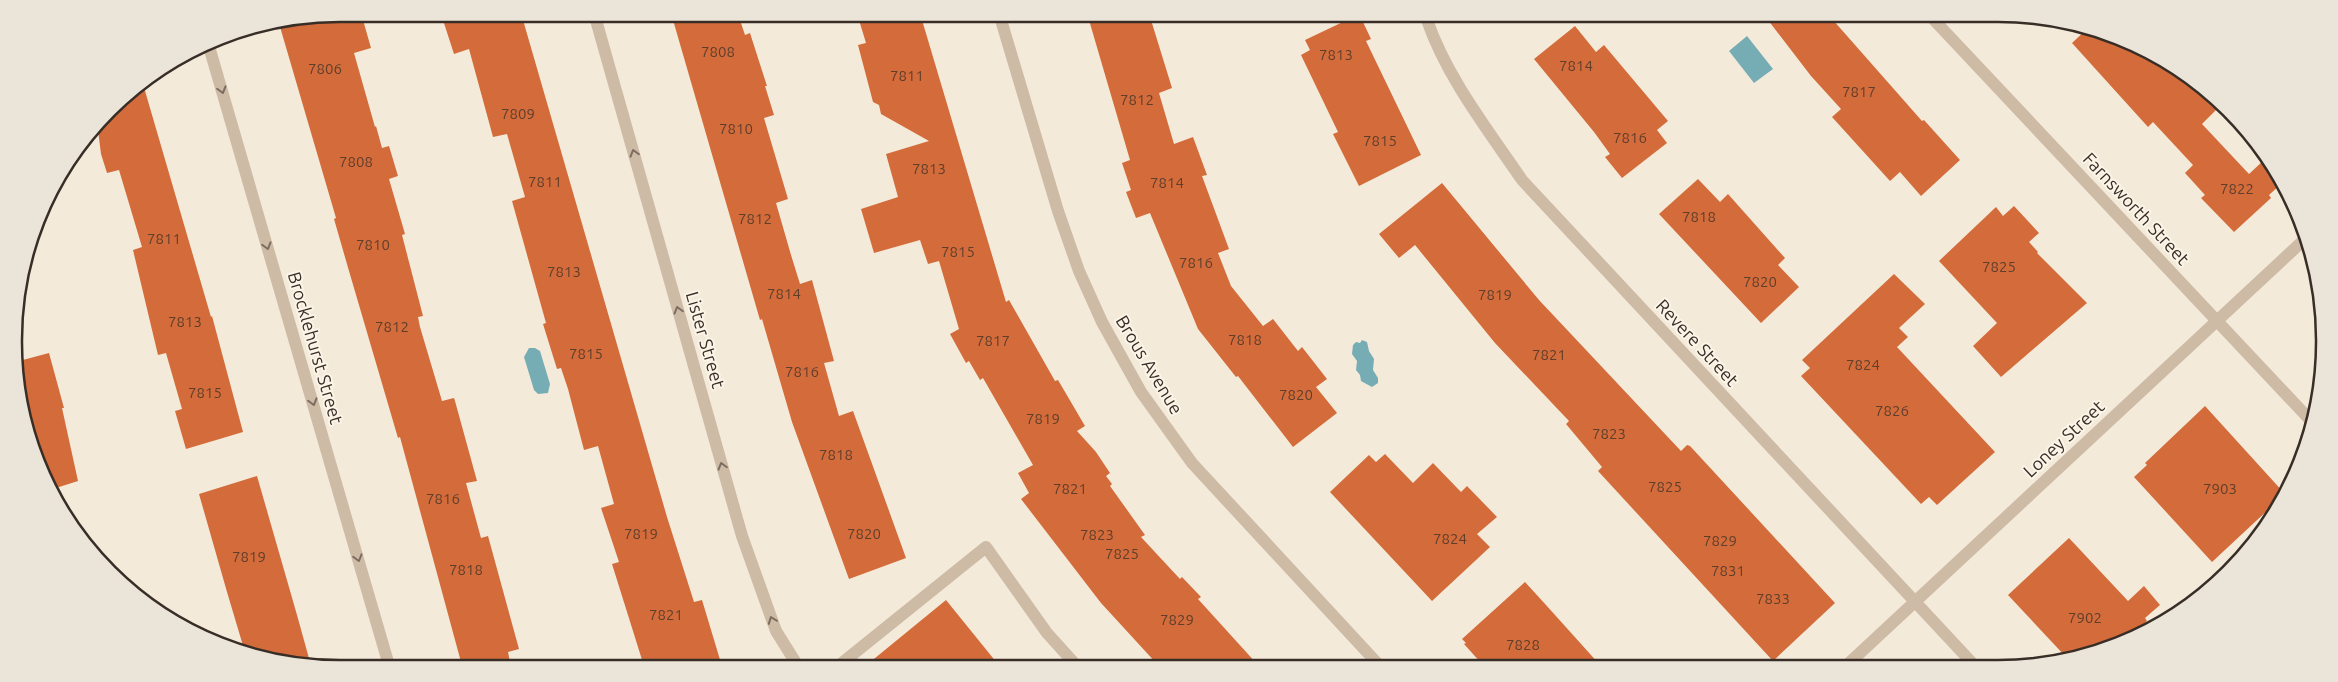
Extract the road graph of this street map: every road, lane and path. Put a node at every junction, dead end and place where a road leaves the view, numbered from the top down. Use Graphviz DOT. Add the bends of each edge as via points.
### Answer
graph roads {
  1 [pos="597,23"];
  2 [pos="1002,23"];
  3 [pos="1428,23"];
  4 [pos="1937,23"];
  5 [pos="210,51"];
  6 [pos="2300,243"];
  7 [pos="2217,320"];
  8 [pos="2306,416"];
  9 [pos="1914,602"];
  10 [pos="387,660"];
  11 [pos="794,660"];
  12 [pos="846,660"];
  13 [pos="1071,660"];
  14 [pos="1374,660"];
  15 [pos="1852,660"];
  16 [pos="1969,660"];
  11 -- 1 [label="street, Lister Street, one-way" via="776,631 742,536"];
  2 -- 14 [label="street, Brous Avenue" via="1079,271 1102,322 1141,392 1192,463"];
  3 -- 9 [label="street, Revere Street" via="1448,66 1522,180"];
  4 -- 7 [label="street, Farnsworth Street"];
  5 -- 10 [label="street, Brocklehurst Street, one-way"];
  6 -- 7 [label="street, Loney Street"];
  7 -- 8 [label="street, Farnsworth Street"];
  7 -- 9 [label="street, Loney Street"];
  9 -- 15 [label="street, Loney Street"];
  9 -- 16 [label="street, Revere Street"];
  12 -- 13 [label="street" via="986,547 1047,633"];
}
